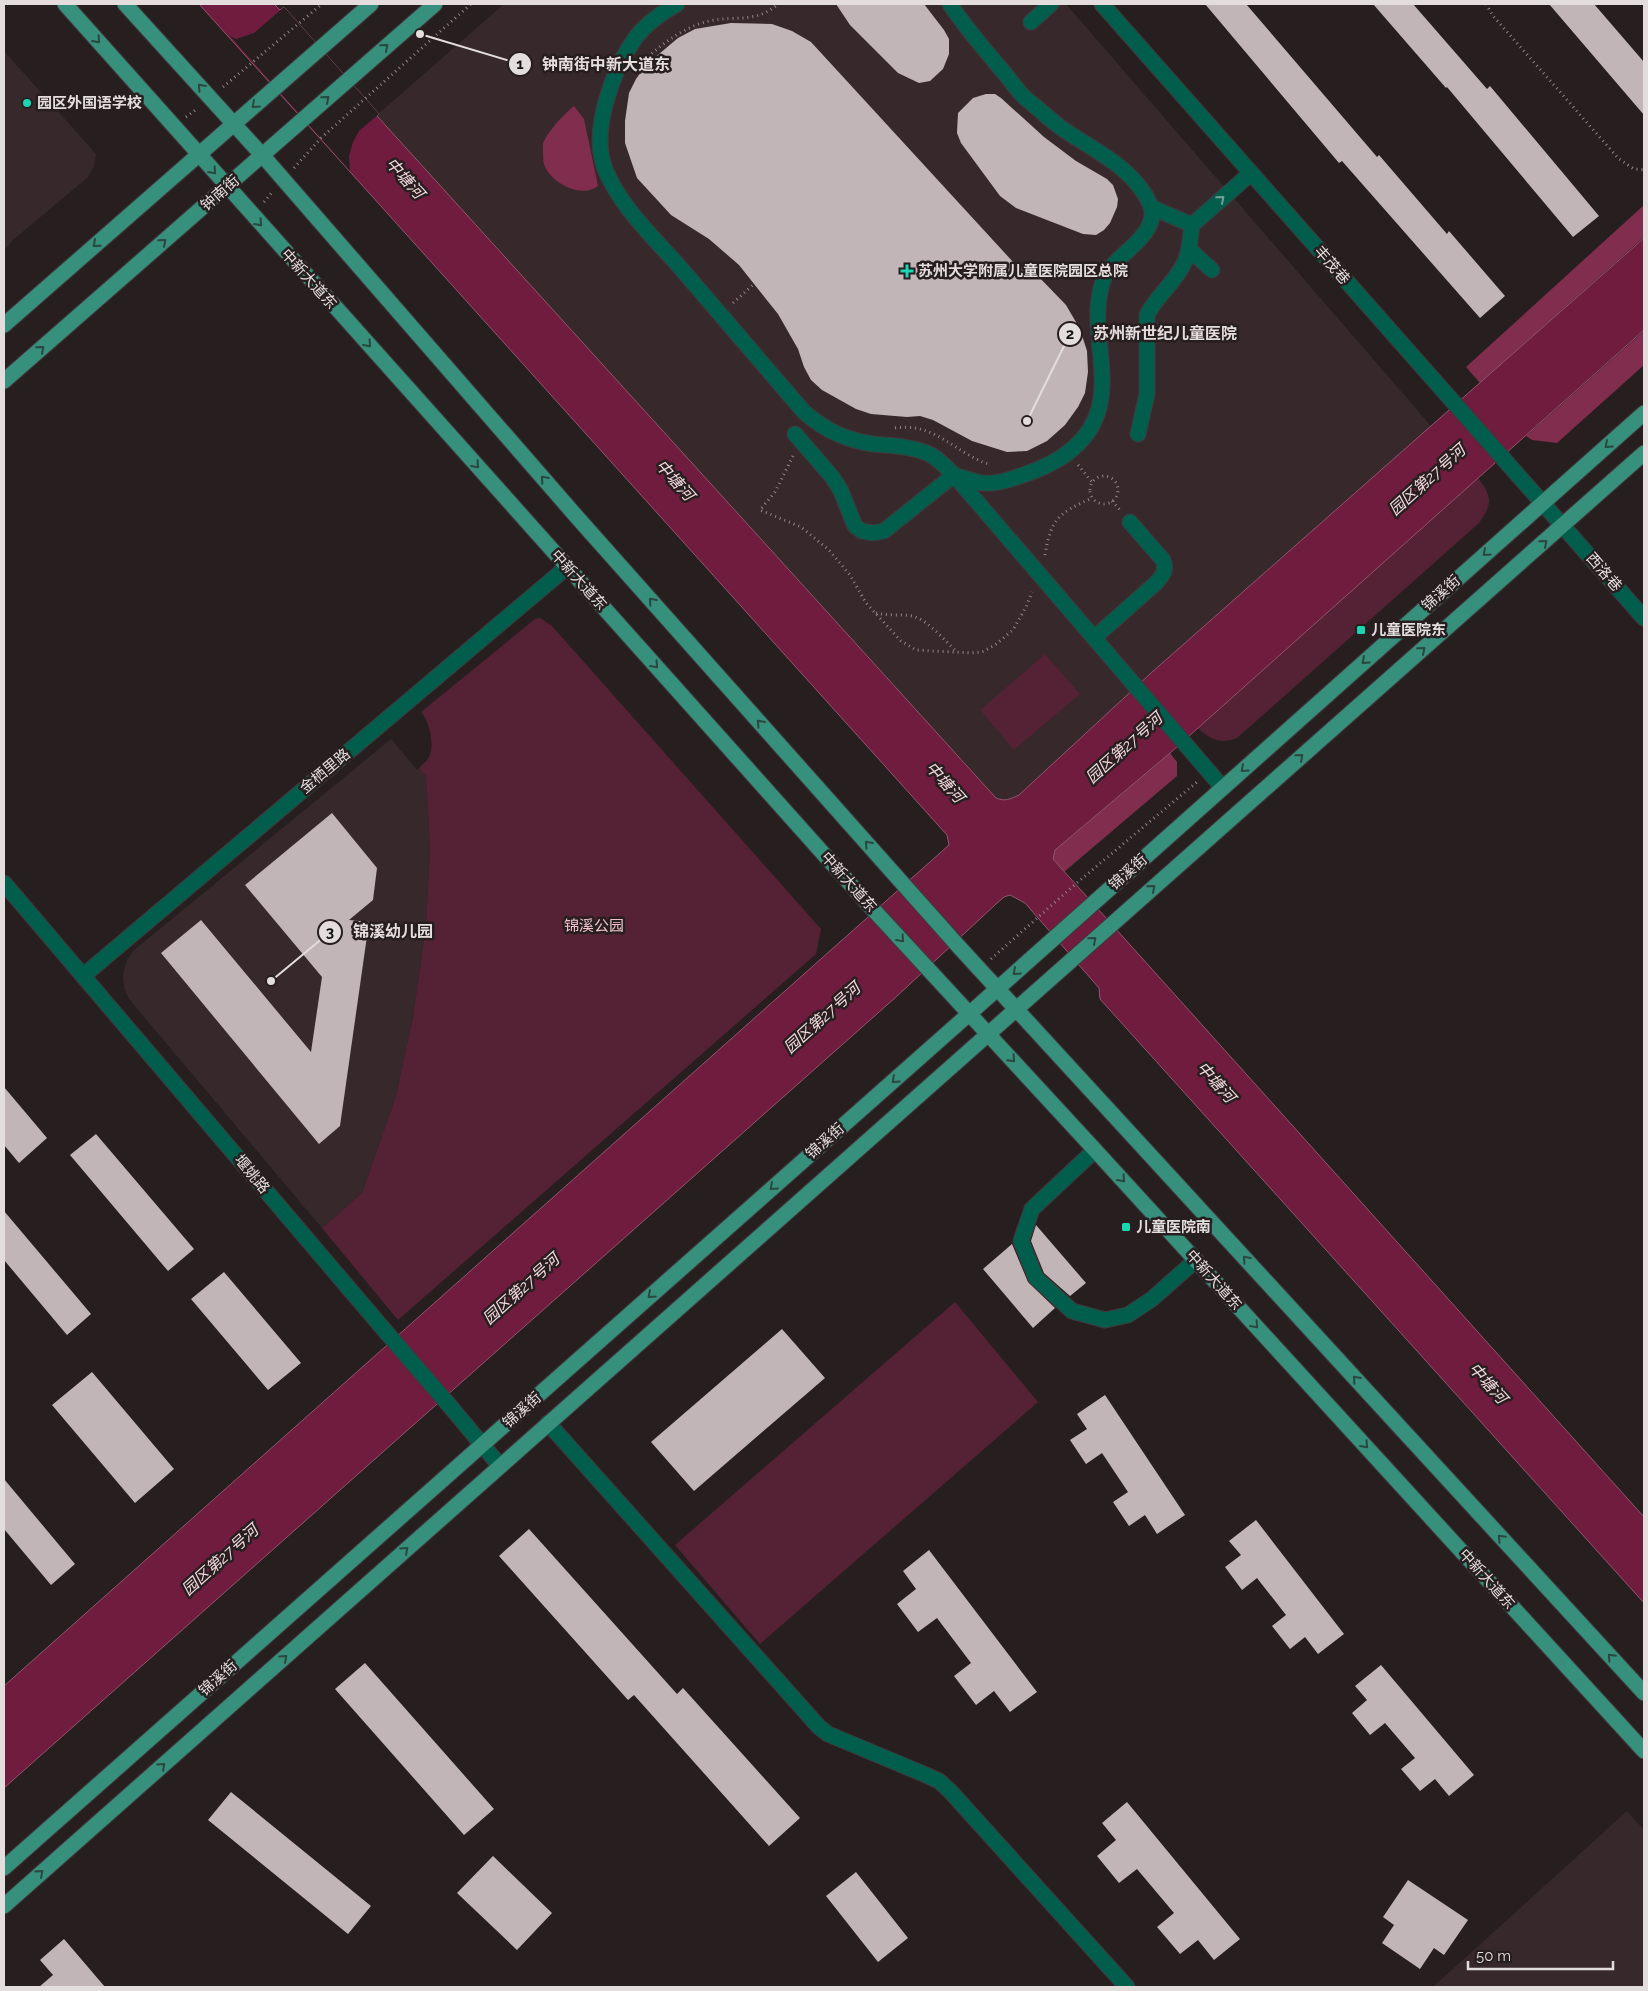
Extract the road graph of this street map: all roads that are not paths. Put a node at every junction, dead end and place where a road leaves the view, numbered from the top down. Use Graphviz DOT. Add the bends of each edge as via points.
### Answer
graph roads {
  1 [pos="65,4"];
  2 [pos="125,4"];
  3 [pos="371,4"];
  4 [pos="435,4"];
  5 [pos="950,4"];
  6 [pos="1050,4"];
  7 [pos="1102,4"];
  8 [pos="667,6"];
  9 [pos="1031,22"];
  10 [pos="234,124"];
  11 [pos="198,154"];
  12 [pos="263,156"];
  13 [pos="1251,173"];
  14 [pos="227,187"];
  15 [pos="1151,207"];
  16 [pos="1192,224"];
  17 [pos="1189,249"];
  18 [pos="1212,270"];
  19 [pos="4,325"];
  20 [pos="4,381"];
  21 [pos="1644,412"];
  22 [pos="795,434"];
  23 [pos="1138,434"];
  24 [pos="1644,453"];
  25 [pos="954,475"];
  26 [pos="1543,502"];
  27 [pos="1130,522"];
  28 [pos="1563,526"];
  29 [pos="567,567"];
  30 [pos="1644,618"];
  31 [pos="1094,638"];
  32 [pos="1223,788"];
  33 [pos="4,883"];
  34 [pos="84,976"];
  35 [pos="998,988"];
  36 [pos="1016,1008"];
  37 [pos="969,1014"];
  38 [pos="988,1034"];
  39 [pos="1095,1150"];
  40 [pos="1196,1260"];
  41 [pos="548,1423"];
  42 [pos="482,1445"];
  43 [pos="500,1466"];
  44 [pos="1644,1693"];
  45 [pos="1644,1752"];
  46 [pos="4,1868"];
  47 [pos="4,1906"];
  48 [pos="1127,1987"];
  1 -- 11 [label="main road, 中新大道东, one-way"];
  10 -- 2 [label="main road, one-way"];
  3 -- 10 [label="main road, one-way"];
  12 -- 4 [label="main road, 钟南街, one-way"];
  5 -- 15 [label="street" via="964,26 1023,95 1060,127 1129,174 1143,190"];
  6 -- 9 [label="street"];
  7 -- 13 [label="street, 丰茂巷"];
  8 -- 25 [label="street" via="637,36 617,70 601,124 605,168 628,208 804,412 823,428 872,444 907,446 928,454"];
  10 -- 11 [label="main road"];
  10 -- 12 [label="main road"];
  11 -- 14 [label="main road, 中新大道东, one-way"];
  11 -- 19 [label="main road, one-way"];
  12 -- 14 [label="main road, 钟南街"];
  35 -- 12 [label="main road, one-way" via="576,516"];
  16 -- 13 [label="street, one-way"];
  13 -- 26 [label="street, 丰茂巷"];
  20 -- 14 [label="main road, 钟南街, one-way"];
  14 -- 29 [label="main road, 中新大道东, one-way"];
  15 -- 16 [label="street"];
  15 -- 25 [label="street" via="1150,224 1142,238 1113,264 1100,288 1097,320 1102,382 1099,408 1083,438 1058,461 1010,479 984,483"];
  16 -- 17 [label="street"];
  17 -- 18 [label="street"];
  17 -- 23 [label="street" via="1182,267 1147,315 1147,394"];
  21 -- 26 [label="main road, 锦溪街, one-way"];
  22 -- 25 [label="street" via="837,484 855,526 862,531 884,531"];
  24 -- 28 [label="main road, 锦溪街"];
  25 -- 31 [label="street"];
  26 -- 28 [label="street, 丰茂巷"];
  26 -- 32 [label="main road, 锦溪街, one-way"];
  27 -- 31 [label="street" via="1163,560 1166,566 1164,573"];
  28 -- 30 [label="street, 西洛巷"];
  36 -- 28 [label="main road, 锦溪街, one-way"];
  29 -- 34 [label="street, 金栖里路"];
  29 -- 37 [label="main road, 中新大道东, one-way"];
  31 -- 32 [label="street"];
  32 -- 35 [label="main road, 锦溪街, one-way"];
  33 -- 34 [label="street, 堰姚路"];
  34 -- 42 [label="street, 堰姚路, bridge"];
  35 -- 36 [label="main road"];
  35 -- 37 [label="main road, 锦溪街"];
  36 -- 38 [label="main road, 锦溪街"];
  44 -- 36 [label="main road, one-way"];
  37 -- 38 [label="main road, 中新大道东"];
  37 -- 42 [label="main road, 锦溪街, one-way"];
  38 -- 39 [label="main road, 中新大道东, one-way"];
  38 -- 41 [label="main road, 锦溪街"];
  39 -- 40 [label="main road, 中新大道东, one-way"];
  39 -- 40 [label="street" via="1032,1209 1021,1241 1036,1278 1072,1311 1105,1320 1128,1315 1152,1299"];
  40 -- 45 [label="main road, 中新大道东, one-way"];
  41 -- 43 [label="main road, 锦溪街"];
  41 -- 48 [label="street" via="814,1722 828,1734 939,1781"];
  42 -- 43 [label="street, 堰姚路"];
  42 -- 46 [label="main road, 锦溪街"];
  47 -- 43 [label="main road, 锦溪街, one-way"];
}
